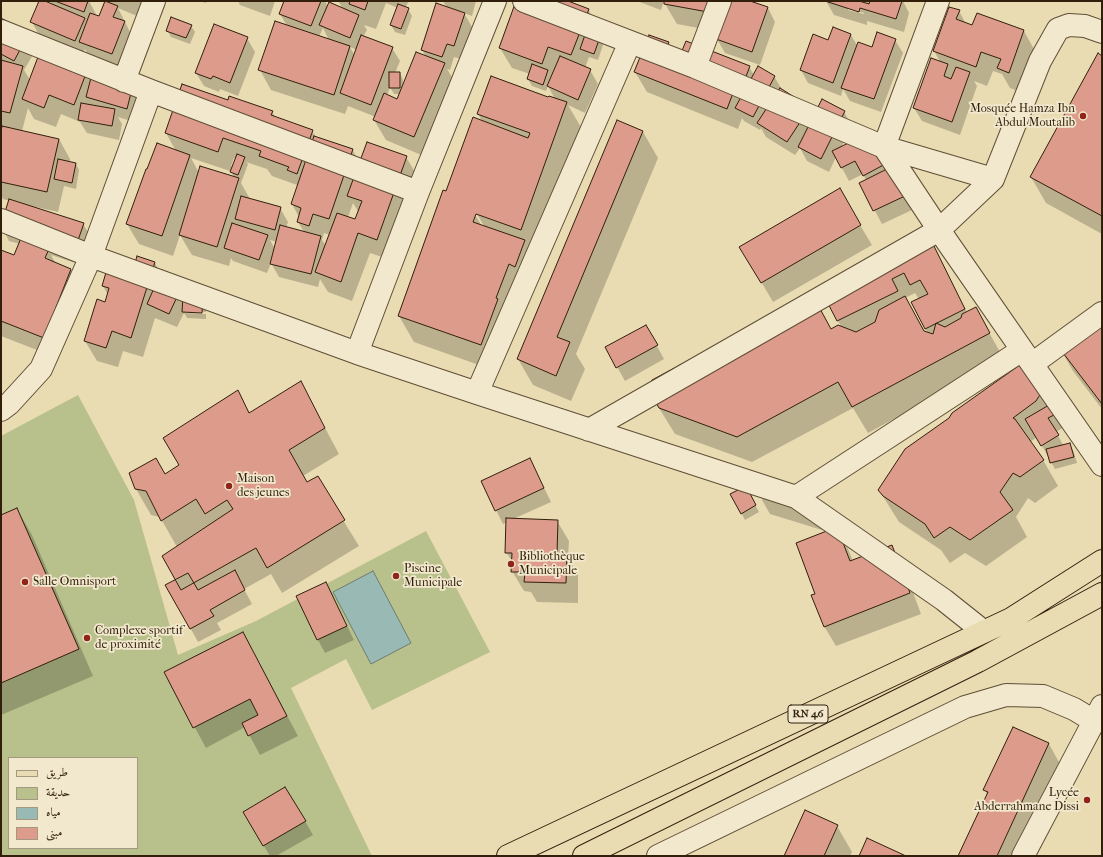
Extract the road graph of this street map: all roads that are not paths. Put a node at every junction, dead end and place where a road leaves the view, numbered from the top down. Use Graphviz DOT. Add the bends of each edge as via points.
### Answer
graph roads {
  1 [pos="154,1"];
  2 [pos="496,1"];
  3 [pos="524,1"];
  4 [pos="720,1"];
  5 [pos="938,1"];
  6 [pos="1,31"];
  7 [pos="1102,32"];
  8 [pos="630,42"];
  9 [pos="695,67"];
  10 [pos="124,81"];
  11 [pos="151,91"];
  12 [pos="884,146"];
  13 [pos="993,179"];
  14 [pos="418,192"];
  15 [pos="1,220"];
  16 [pos="939,230"];
  17 [pos="91,256"];
  18 [pos="1102,313"];
  19 [pos="357,353"];
  20 [pos="1027,357"];
  21 [pos="477,394"];
  22 [pos="1,410"];
  23 [pos="589,430"];
  24 [pos="1102,465"];
  25 [pos="796,497"];
  26 [pos="1102,561"];
  27 [pos="1102,594"];
  28 [pos="983,631"];
  29 [pos="1098,713"];
  30 [pos="508,856"];
  31 [pos="584,856"];
  32 [pos="658,856"];
  33 [pos="1023,856"];
  1 -- 10 [label="street"];
  2 -- 14 [label="street"];
  3 -- 8 [label="street"];
  4 -- 9 [label="street"];
  5 -- 12 [label="street"];
  6 -- 10 [label="street"];
  7 -- 13 [label="street" via="1085,26 1068,25 1058,29 1040,61"];
  8 -- 9 [label="street"];
  8 -- 21 [label="street"];
  9 -- 12 [label="street"];
  10 -- 11 [label="street"];
  11 -- 14 [label="street"];
  11 -- 17 [label="street"];
  12 -- 13 [label="street"];
  12 -- 16 [label="street"];
  13 -- 16 [label="street"];
  14 -- 19 [label="street"];
  15 -- 17 [label="street"];
  16 -- 20 [label="street"];
  16 -- 23 [label="street"];
  17 -- 19 [label="street"];
  17 -- 22 [label="street" via="42,368"];
  18 -- 20 [label="street"];
  19 -- 21 [label="street"];
  20 -- 24 [label="street"];
  20 -- 25 [label="street"];
  21 -- 23 [label="street"];
  23 -- 25 [label="street"];
  25 -- 28 [label="street" via="944,600"];
  26 -- 28 [label="main road, RN 46" via="1011,619"];
  27 -- 31 [label="main road, RN 46" via="978,661"];
  28 -- 30 [label="main road, RN 46"];
  29 -- 32 [label="street" via="1074,709 1043,696 1006,695 966,707"];
  29 -- 33 [label="street"];
}
